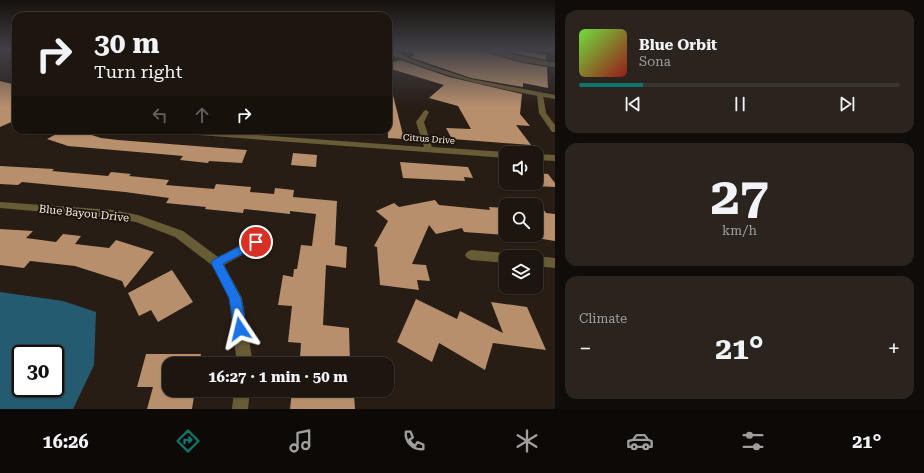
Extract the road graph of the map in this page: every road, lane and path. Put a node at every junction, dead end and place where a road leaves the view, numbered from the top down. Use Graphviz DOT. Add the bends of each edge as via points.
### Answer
graph roads {
  1 [pos="432,68"];
  2 [pos="540,95"];
  3 [pos="555,97"];
  4 [pos="426,112"];
  5 [pos="555,130"];
  6 [pos="229,134"];
  7 [pos="310,134"];
  8 [pos="309,141"];
  9 [pos="429,149"];
  10 [pos="499,154"];
  11 [pos="543,157"];
  12 [pos="555,158"];
  13 [pos="0,205"];
  14 [pos="256,242"];
  15 [pos="471,255"];
  16 [pos="499,257"];
  17 [pos="543,262"];
  18 [pos="217,263"];
  19 [pos="555,263"];
  20 [pos="244,357"];
  21 [pos="241,397"];
  22 [pos="240,409"];
  1 -- 2 [label="street"];
  2 -- 3 [label="street"];
  2 -- 5 [label="street" via="543,113"];
  4 -- 9 [label="street" via="420,122"];
  6 -- 8 [label="street, Citrus Drive"];
  7 -- 8 [label="street"];
  8 -- 9 [label="street, Citrus Drive"];
  9 -- 10 [label="street, Citrus Drive"];
  11 -- 12 [label="street"];
  13 -- 18 [label="street, Blue Bayou Drive" via="113,214 138,219 179,234"];
  14 -- 18 [label="street"];
  15 -- 16 [label="street"];
  17 -- 19 [label="street"];
  18 -- 20 [label="street, Blue Bayou Drive" via="235,298"];
  21 -- 22 [label="street"];
}
